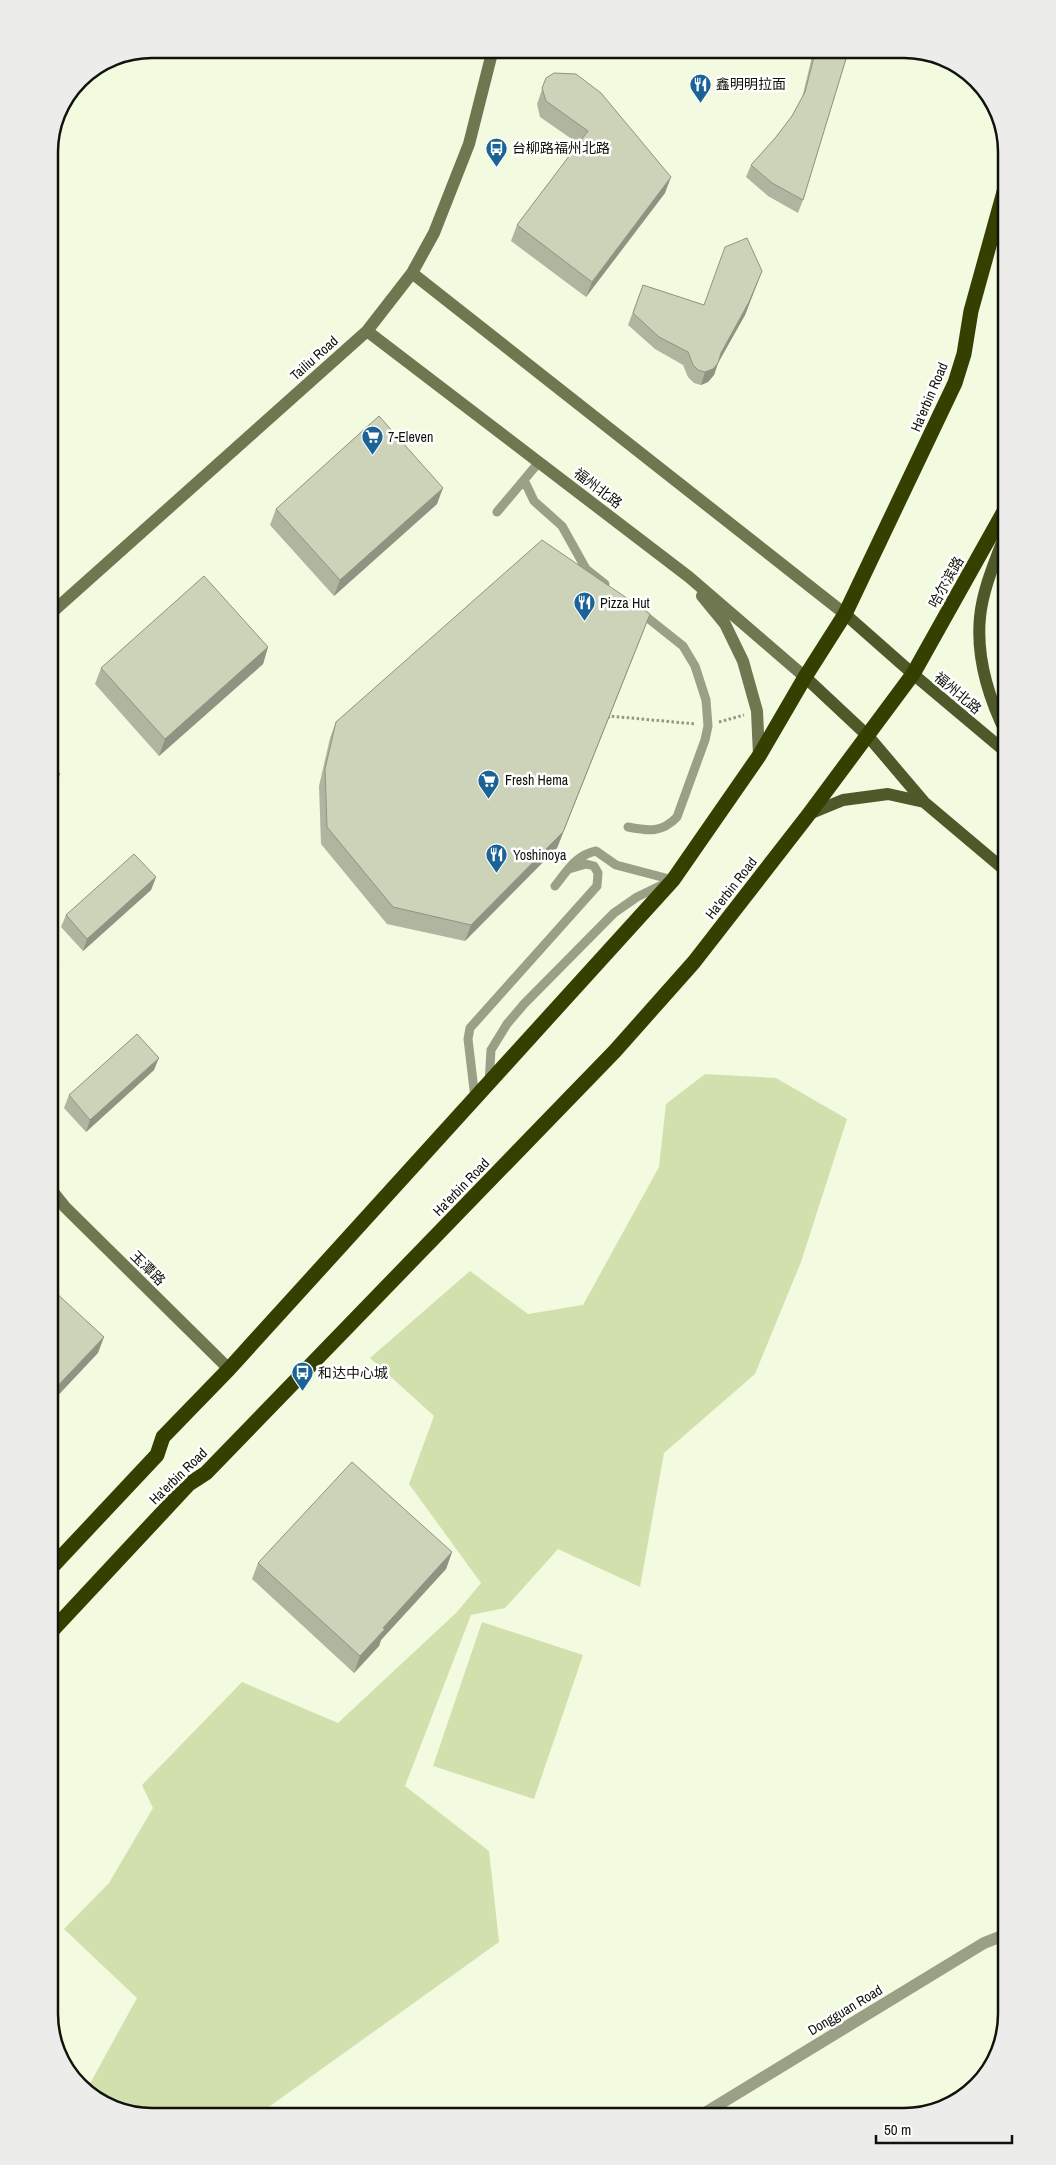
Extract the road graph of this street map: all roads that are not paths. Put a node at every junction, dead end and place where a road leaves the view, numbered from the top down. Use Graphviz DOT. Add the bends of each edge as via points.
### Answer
graph roads {
  1 [pos="491,58"];
  2 [pos="998,214"];
  3 [pos="412,272"];
  4 [pos="367,331"];
  5 [pos="539,462"];
  6 [pos="524,480"];
  7 [pos="497,512"];
  8 [pos="998,522"];
  9 [pos="998,554"];
  10 [pos="689,577"];
  11 [pos="616,593"];
  12 [pos="631,605"];
  13 [pos="58,607"];
  14 [pos="845,614"];
  15 [pos="913,674"];
  16 [pos="805,677"];
  17 [pos="998,714"];
  18 [pos="868,736"];
  19 [pos="998,745"];
  20 [pos="759,756"];
  21 [pos="924,802"];
  22 [pos="809,814"];
  23 [pos="628,827"];
  24 [pos="998,864"];
  25 [pos="569,869"];
  26 [pos="673,880"];
  27 [pos="556,886"];
  28 [pos="489,1083"];
  29 [pos="475,1098"];
  30 [pos="58,1198"];
  31 [pos="228,1369"];
  32 [pos="58,1560"];
  33 [pos="58,1624"];
  34 [pos="998,1938"];
  35 [pos="714,2108"];
  1 -- 3 [label="street, Tailiu Road" via="469,144 434,233"];
  2 -- 14 [label="highway, Ha'erbin Road" via="955,383"];
  3 -- 4 [label="street, Tailiu Road"];
  3 -- 14 [label="street"];
  4 -- 5 [label="street, 福州北路"];
  4 -- 13 [label="street, Tailiu Road"];
  5 -- 6 [label="lane"];
  5 -- 10 [label="street, 福州北路"];
  6 -- 7 [label="lane"];
  6 -- 11 [label="lane" via="534,501 562,526 586,569"];
  8 -- 15 [label="highway, 哈尔滨路"];
  9 -- 17 [label="main road" via="980,616 980,644 984,674"];
  10 -- 16 [label="street, 福州北路"];
  10 -- 20 [label="street" via="725,624 743,661 757,711"];
  12 -- 23 [label="lane" via="683,646 695,666 706,700 708,726 677,817 669,825 656,830"];
  14 -- 15 [label="main road, 福州北路"];
  14 -- 16 [label="highway, Ha'erbin Road"];
  15 -- 18 [label="highway, 哈尔滨路"];
  15 -- 19 [label="main road, 福州北路"];
  16 -- 18 [label="main road"];
  16 -- 20 [label="highway, Ha'erbin Road"];
  18 -- 21 [label="main road"];
  18 -- 22 [label="highway, Ha'erbin Road"];
  20 -- 26 [label="highway, Ha'erbin Road"];
  21 -- 22 [label="main road" via="888,794 843,800"];
  21 -- 24 [label="main road"];
  22 -- 33 [label="highway, Ha'erbin Road" via="694,962 615,1051 206,1473 189,1484"];
  25 -- 26 [label="lane" via="585,853 596,851 616,865"];
  25 -- 27 [label="lane"];
  25 -- 29 [label="lane" via="586,864 594,866 598,873 597,886 470,1028 468,1039"];
  26 -- 28 [label="highway, Ha'erbin Road"];
  26 -- 28 [label="lane" via="637,897 614,914 524,1004 491,1050"];
  28 -- 29 [label="highway, Ha'erbin Road"];
  29 -- 31 [label="highway, Ha'erbin Road"];
  30 -- 31 [label="street, 玉潭路"];
  31 -- 32 [label="highway, Ha'erbin Road" via="163,1437 157,1455"];
  34 -- 35 [label="street, Dongguan Road"];
}
